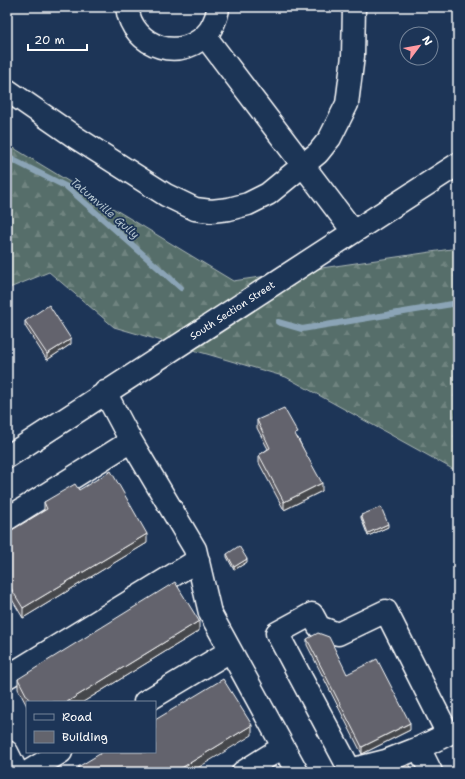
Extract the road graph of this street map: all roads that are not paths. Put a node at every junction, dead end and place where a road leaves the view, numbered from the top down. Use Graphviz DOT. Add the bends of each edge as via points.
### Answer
graph roads {
  1 [pos="127,7"];
  2 [pos="218,7"];
  3 [pos="354,7"];
  4 [pos="205,36"];
  5 [pos="7,90"];
  6 [pos="458,164"];
  7 [pos="303,165"];
  8 [pos="353,231"];
  9 [pos="105,392"];
  10 [pos="131,442"];
  11 [pos="7,457"];
  12 [pos="7,519"];
  13 [pos="198,560"];
  14 [pos="230,651"];
  15 [pos="7,677"];
  16 [pos="147,701"];
  17 [pos="283,747"];
  18 [pos="419,748"];
  19 [pos="7,752"];
  20 [pos="59,753"];
  21 [pos="349,771"];
  22 [pos="17,772"];
  23 [pos="28,772"];
  24 [pos="243,772"];
  25 [pos="297,772"];
  26 [pos="431,772"];
  1 -- 4 [label="street" via="128,16 135,30 146,41 161,48 177,49 192,45"];
  2 -- 4 [label="street" via="213,24"];
  3 -- 7 [label="street" via="353,56 347,104 330,138 318,153"];
  4 -- 7 [label="street"];
  5 -- 7 [label="street" via="166,195 195,209 211,211 248,204 268,194"];
  6 -- 8 [label="street, South Section Street"];
  7 -- 8 [label="street"];
  8 -- 9 [label="street, South Section Street"];
  9 -- 10 [label="street"];
  9 -- 11 [label="street, South Section Street"];
  10 -- 12 [label="street"];
  10 -- 13 [label="street" via="195,549"];
  13 -- 14 [label="street" via="210,613"];
  13 -- 15 [label="street"];
  14 -- 16 [label="street"];
  14 -- 17 [label="street"];
  17 -- 24 [label="street"];
  17 -- 25 [label="street"];
  18 -- 21 [label="street" via="386,761"];
  18 -- 21 [label="street" via="448,734 386,611 338,634 319,627 312,614 277,633"];
  18 -- 26 [label="street"];
  19 -- 22 [label="street"];
  20 -- 23 [label="street"];
}
